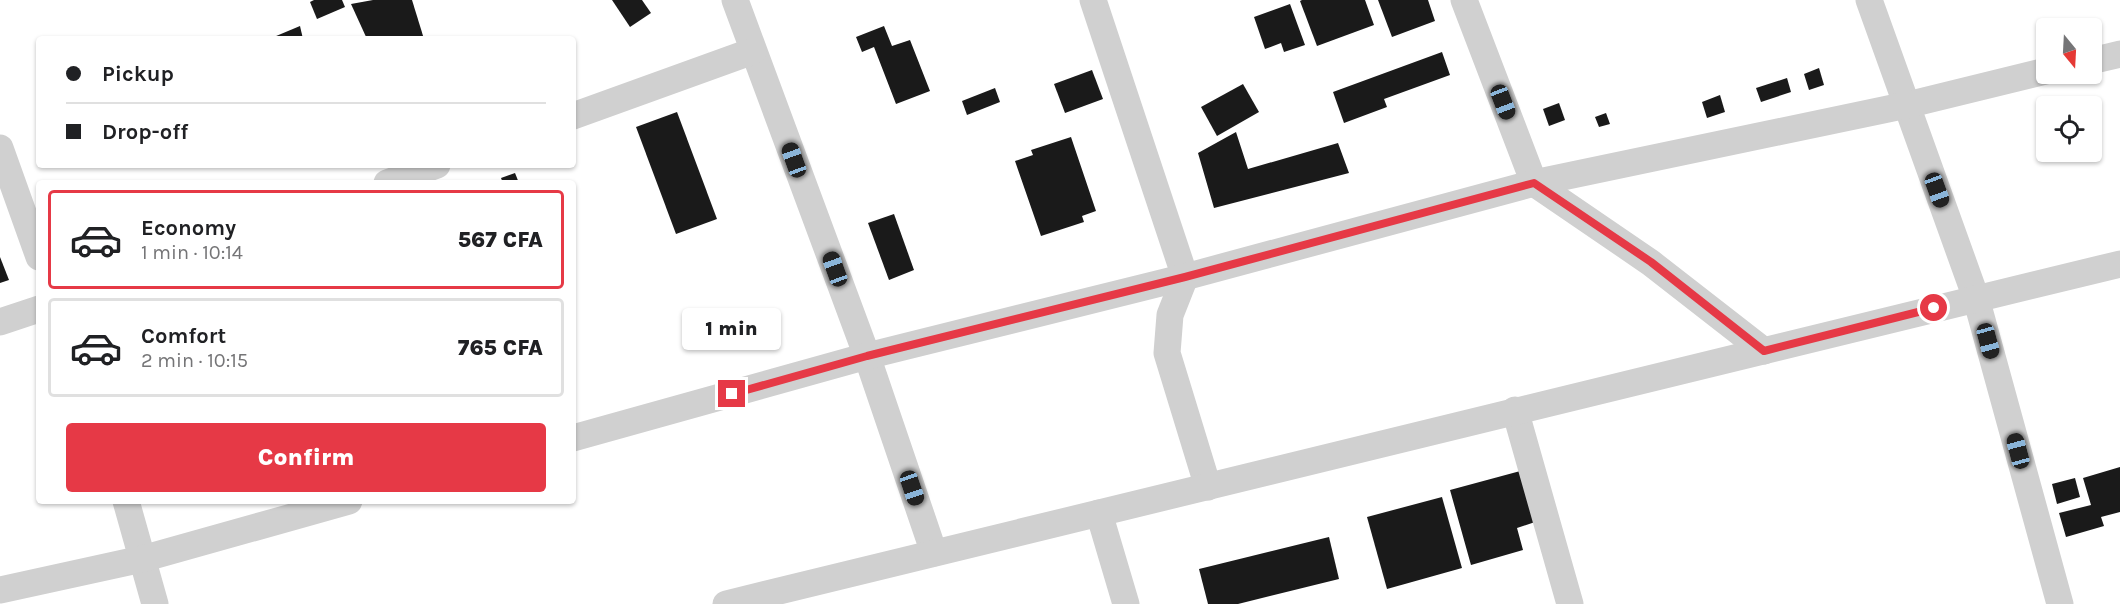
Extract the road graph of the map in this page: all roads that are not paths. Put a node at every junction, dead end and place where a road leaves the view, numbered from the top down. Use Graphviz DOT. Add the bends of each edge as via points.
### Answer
graph roads {
  1 [pos="735,0"];
  2 [pos="1093,0"];
  3 [pos="1464,0"];
  4 [pos="1869,0"];
  5 [pos="753,51"];
  6 [pos="2120,54"];
  7 [pos="2102,58"];
  8 [pos="2036,74"];
  9 [pos="1907,105"];
  10 [pos="576,115"];
  11 [pos="0,148"];
  12 [pos="429,168"];
  13 [pos="395,180"];
  14 [pos="1534,183"];
  15 [pos="36,249"];
  16 [pos="2120,264"];
  17 [pos="1185,277"];
  18 [pos="1976,298"];
  19 [pos="36,310"];
  20 [pos="0,322"];
  21 [pos="1764,351"];
  22 [pos="867,356"];
  23 [pos="1515,410"];
  24 [pos="576,437"];
  25 [pos="1208,487"];
  26 [pos="127,504"];
  27 [pos="338,504"];
  28 [pos="1099,513"];
  29 [pos="934,554"];
  30 [pos="142,559"];
  31 [pos="0,590"];
  32 [pos="155,604"];
  33 [pos="726,604"];
  34 [pos="1126,604"];
  35 [pos="1570,604"];
  36 [pos="2060,604"];
  1 -- 5 [label="street"];
  2 -- 17 [label="street"];
  3 -- 14 [label="street"];
  4 -- 9 [label="street"];
  5 -- 10 [label="street"];
  5 -- 22 [label="street"];
  6 -- 7 [label="street"];
  8 -- 9 [label="street"];
  9 -- 14 [label="street"];
  9 -- 18 [label="street"];
  11 -- 15 [label="street"];
  12 -- 13 [label="street"];
  14 -- 17 [label="street"];
  14 -- 21 [label="street" via="1651,262"];
  16 -- 18 [label="street"];
  17 -- 22 [label="street"];
  17 -- 25 [label="street" via="1170,315 1167,353"];
  18 -- 21 [label="street"];
  18 -- 36 [label="street"];
  19 -- 20 [label="street"];
  21 -- 23 [label="street"];
  22 -- 24 [label="street"];
  22 -- 29 [label="street"];
  23 -- 25 [label="street"];
  23 -- 35 [label="street"];
  25 -- 28 [label="street"];
  26 -- 30 [label="street"];
  27 -- 30 [label="street"];
  28 -- 29 [label="street"];
  28 -- 34 [label="street"];
  29 -- 33 [label="street"];
  30 -- 31 [label="street"];
  30 -- 32 [label="street"];
}
